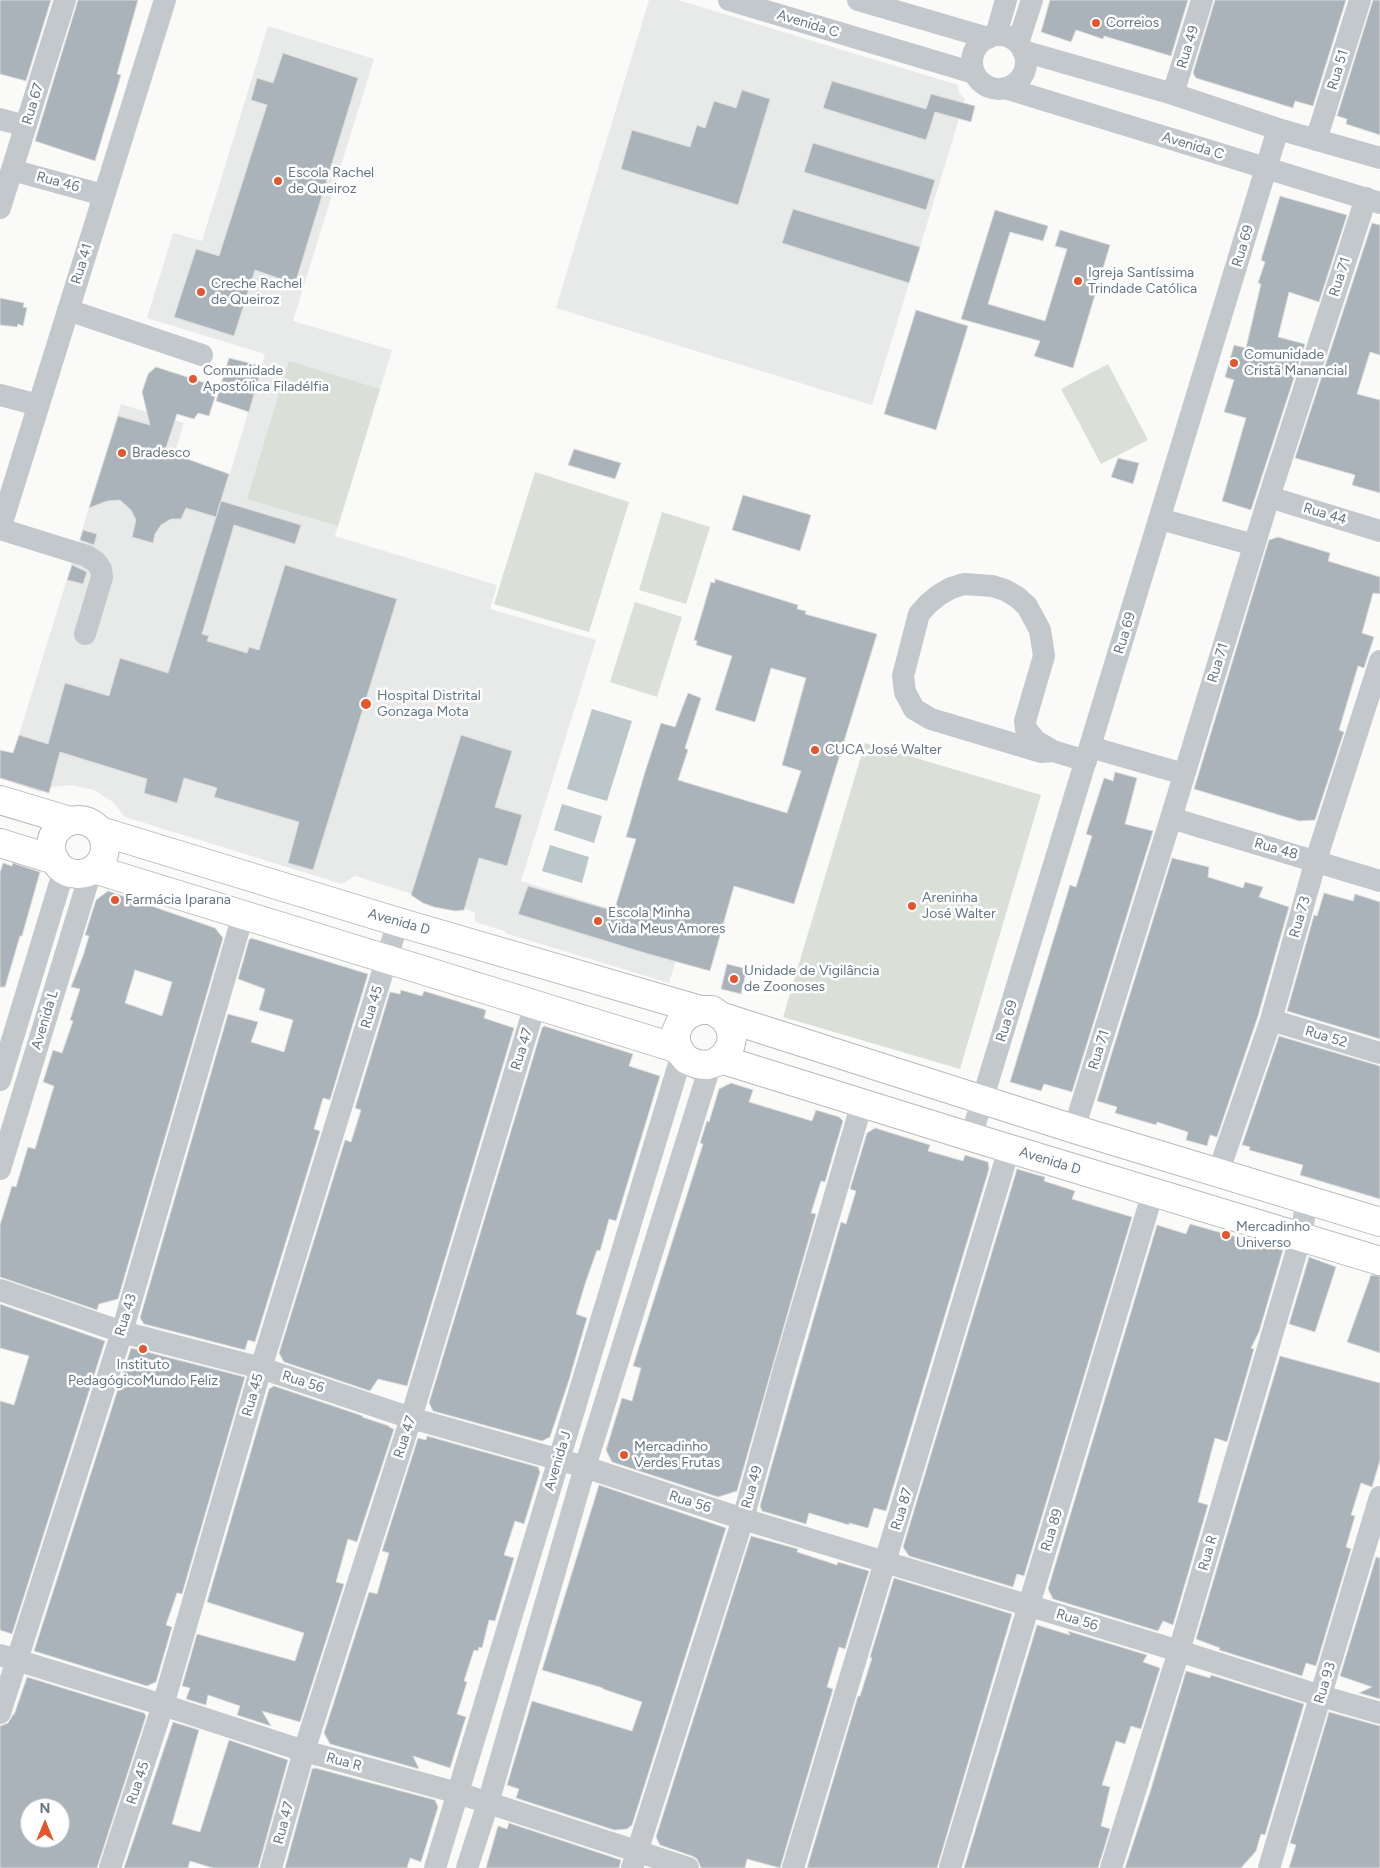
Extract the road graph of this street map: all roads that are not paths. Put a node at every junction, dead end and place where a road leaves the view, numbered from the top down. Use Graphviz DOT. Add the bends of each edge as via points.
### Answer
graph roads {
  1 [pos="65,0"];
  2 [pos="165,0"];
  3 [pos="729,0"];
  4 [pos="858,0"];
  5 [pos="1006,0"];
  6 [pos="1032,0"];
  7 [pos="1202,0"];
  8 [pos="1360,0"];
  9 [pos="992,36"];
  10 [pos="1021,47"];
  11 [pos="974,73"];
  12 [pos="1005,88"];
  13 [pos="1174,94"];
  14 [pos="0,119"];
  15 [pos="26,126"];
  16 [pos="1278,129"];
  17 [pos="1316,140"];
  18 [pos="1380,158"];
  19 [pos="1266,168"];
  20 [pos="12,170"];
  21 [pos="103,195"];
  22 [pos="1373,201"];
  23 [pos="0,208"];
  24 [pos="68,310"];
  25 [pos="202,355"];
  26 [pos="0,395"];
  27 [pos="38,405"];
  28 [pos="1269,497"];
  29 [pos="1160,519"];
  30 [pos="0,529"];
  31 [pos="1380,532"];
  32 [pos="1254,545"];
  33 [pos="85,634"];
  34 [pos="1380,661"];
  35 [pos="1053,751"];
  36 [pos="1088,754"];
  37 [pos="1184,774"];
  38 [pos="0,800"];
  39 [pos="1171,818"];
  40 [pos="70,821"];
  41 [pos="100,831"];
  42 [pos="0,843"];
  43 [pos="1316,860"];
  44 [pos="59,865"];
  45 [pos="92,870"];
  46 [pos="1380,880"];
  47 [pos="243,915"];
  48 [pos="398,922"];
  49 [pos="386,959"];
  50 [pos="535,1005"];
  51 [pos="711,1013"];
  52 [pos="1271,1020"];
  53 [pos="681,1051"];
  54 [pos="1380,1053"];
  55 [pos="716,1061"];
  56 [pos="0,1080"];
  57 [pos="983,1099"];
  58 [pos="862,1104"];
  59 [pos="1074,1129"];
  60 [pos="970,1137"];
  61 [pos="1009,1149"];
  62 [pos="0,1169"];
  63 [pos="1218,1173"];
  64 [pos="1152,1192"];
  65 [pos="1306,1200"];
  66 [pos="1380,1222"];
  67 [pos="1301,1236"];
  68 [pos="1380,1261"];
  69 [pos="0,1290"];
  70 [pos="122,1332"];
  71 [pos="261,1368"];
  72 [pos="411,1418"];
  73 [pos="558,1460"];
  74 [pos="585,1467"];
  75 [pos="1380,1497"];
  76 [pos="743,1519"];
  77 [pos="886,1563"];
  78 [pos="1030,1606"];
  79 [pos="1179,1651"];
  80 [pos="8,1657"];
  81 [pos="1321,1696"];
  82 [pos="163,1705"];
  83 [pos="0,1713"];
  84 [pos="1380,1713"];
  85 [pos="304,1750"];
  86 [pos="458,1793"];
  87 [pos="488,1803"];
  88 [pos="634,1860"];
  89 [pos="110,1868"];
  90 [pos="271,1868"];
  91 [pos="435,1868"];
  92 [pos="467,1868"];
  93 [pos="688,1868"];
  94 [pos="793,1868"];
  95 [pos="950,1868"];
  96 [pos="1111,1868"];
  97 [pos="1269,1868"];
  1 -- 15 [label="street, Rua 67"];
  2 -- 21 [label="street, Rua 41"];
  3 -- 11 [label="street, Avenida C"];
  4 -- 9 [label="street"];
  5 -- 9 [label="street"];
  6 -- 10 [label="street"];
  7 -- 13 [label="street, Rua 49"];
  8 -- 17 [label="street, Rua 51"];
  9 -- 10 [label="street" via="1005,36"];
  9 -- 11 [label="street" via="977,46 973,54"];
  10 -- 12 [label="street" via="1026,64 1024,72 1019,80"];
  10 -- 13 [label="street"];
  11 -- 12 [label="street" via="987,86"];
  12 -- 19 [label="street, Avenida C"];
  13 -- 16 [label="street"];
  14 -- 15 [label="street"];
  15 -- 20 [label="street, Rua 67"];
  16 -- 17 [label="street"];
  16 -- 19 [label="street, Rua 69"];
  17 -- 18 [label="street"];
  19 -- 22 [label="street, Avenida C"];
  19 -- 29 [label="street, Rua 69"];
  20 -- 21 [label="street, Rua 46"];
  20 -- 23 [label="street, Rua 67"];
  21 -- 24 [label="street, Rua 41"];
  22 -- 28 [label="street, Rua 71"];
  24 -- 25 [label="street"];
  24 -- 27 [label="street, Rua 41"];
  26 -- 27 [label="street"];
  27 -- 30 [label="street, Rua 41"];
  28 -- 31 [label="street, Rua 44"];
  28 -- 32 [label="street, Rua 71"];
  29 -- 32 [label="street"];
  29 -- 36 [label="street, Rua 69"];
  30 -- 33 [label="street" via="87,556 96,562 102,577"];
  32 -- 37 [label="street, Rua 71"];
  34 -- 43 [label="street, Rua 73"];
  35 -- 35 [label="street" via="1041,752 931,719 908,700 902,676 919,614 938,595 964,584 985,585 1006,590 1027,606 1040,630 1044,656 1025,721 1026,729 1036,741"];
  35 -- 36 [label="street"];
  36 -- 37 [label="street"];
  36 -- 57 [label="street, Rua 69"];
  37 -- 39 [label="street, Rua 71"];
  38 -- 40 [label="main road"];
  39 -- 43 [label="street, Rua 48"];
  39 -- 59 [label="street, Rua 71"];
  40 -- 41 [label="main road" via="90,822"];
  40 -- 44 [label="main road" via="56,831 52,840 51,849"];
  41 -- 45 [label="main road" via="105,845 104,854"];
  41 -- 48 [label="main road, Avenida D"];
  42 -- 44 [label="main road"];
  43 -- 46 [label="street, Rua 48"];
  43 -- 52 [label="street, Rua 73"];
  44 -- 45 [label="main road" via="73,874"];
  44 -- 56 [label="street, Avenida L"];
  45 -- 47 [label="main road"];
  45 -- 62 [label="street, Avenida L"];
  47 -- 49 [label="main road"];
  47 -- 70 [label="street, Rua 43"];
  48 -- 49 [label="street, Rua 45"];
  48 -- 51 [label="main road, Avenida D"];
  49 -- 50 [label="main road"];
  49 -- 71 [label="street, Rua 45"];
  50 -- 53 [label="main road"];
  50 -- 72 [label="street, Rua 47"];
  51 -- 53 [label="main road" via="687,1015 680,1023 676,1043"];
  51 -- 55 [label="main road" via="730,1028 732,1038 730,1048"];
  51 -- 57 [label="main road, Avenida D"];
  52 -- 54 [label="street, Rua 52"];
  52 -- 63 [label="street, Rua 73"];
  53 -- 55 [label="main road" via="688,1060 697,1064"];
  53 -- 73 [label="street, Avenida J"];
  55 -- 58 [label="main road, Avenida D"];
  55 -- 74 [label="street, Avenida J"];
  57 -- 59 [label="main road, Avenida D"];
  57 -- 60 [label="street, Rua 69"];
  58 -- 60 [label="main road, Avenida D"];
  58 -- 76 [label="street, Rua 49"];
  59 -- 63 [label="main road, Avenida D"];
  60 -- 61 [label="main road, Avenida D"];
  61 -- 64 [label="main road, Avenida D"];
  61 -- 77 [label="street, Rua 87"];
  63 -- 65 [label="main road, Avenida D"];
  64 -- 67 [label="main road, Avenida D"];
  64 -- 78 [label="street, Rua 89"];
  65 -- 66 [label="main road, Avenida D"];
  65 -- 67 [label="street, Rua R"];
  67 -- 68 [label="main road, Avenida D"];
  67 -- 79 [label="street, Rua R"];
  69 -- 70 [label="street, Rua 56"];
  70 -- 71 [label="street, Rua 56"];
  70 -- 80 [label="street, Rua 43"];
  71 -- 72 [label="street, Rua 56"];
  71 -- 82 [label="street, Rua 45"];
  72 -- 73 [label="street, Rua 56"];
  72 -- 85 [label="street, Rua 47"];
  73 -- 74 [label="street, Rua 56"];
  73 -- 86 [label="street, Avenida J"];
  74 -- 76 [label="street, Rua 56"];
  74 -- 87 [label="street, Avenida J"];
  75 -- 81 [label="street, Rua 93"];
  76 -- 77 [label="street, Rua 56"];
  76 -- 88 [label="street, Rua 49"];
  77 -- 78 [label="street, Rua 56"];
  77 -- 94 [label="street, Rua 87"];
  78 -- 79 [label="street, Rua 56"];
  78 -- 95 [label="street, Rua 89"];
  79 -- 81 [label="street, Rua 56"];
  79 -- 96 [label="street, Rua R"];
  80 -- 82 [label="street, Rua R"];
  80 -- 83 [label="street, Rua 43"];
  81 -- 84 [label="street, Rua 56"];
  81 -- 97 [label="street, Rua 93"];
  82 -- 85 [label="street, Rua R"];
  82 -- 89 [label="street, Rua 45"];
  85 -- 86 [label="street, Rua R"];
  85 -- 90 [label="street, Rua 47"];
  86 -- 87 [label="street, Rua R"];
  86 -- 91 [label="street, Avenida J"];
  87 -- 88 [label="street, Rua R"];
  87 -- 92 [label="street, Avenida J"];
  88 -- 93 [label="street, Rua R"];
}
